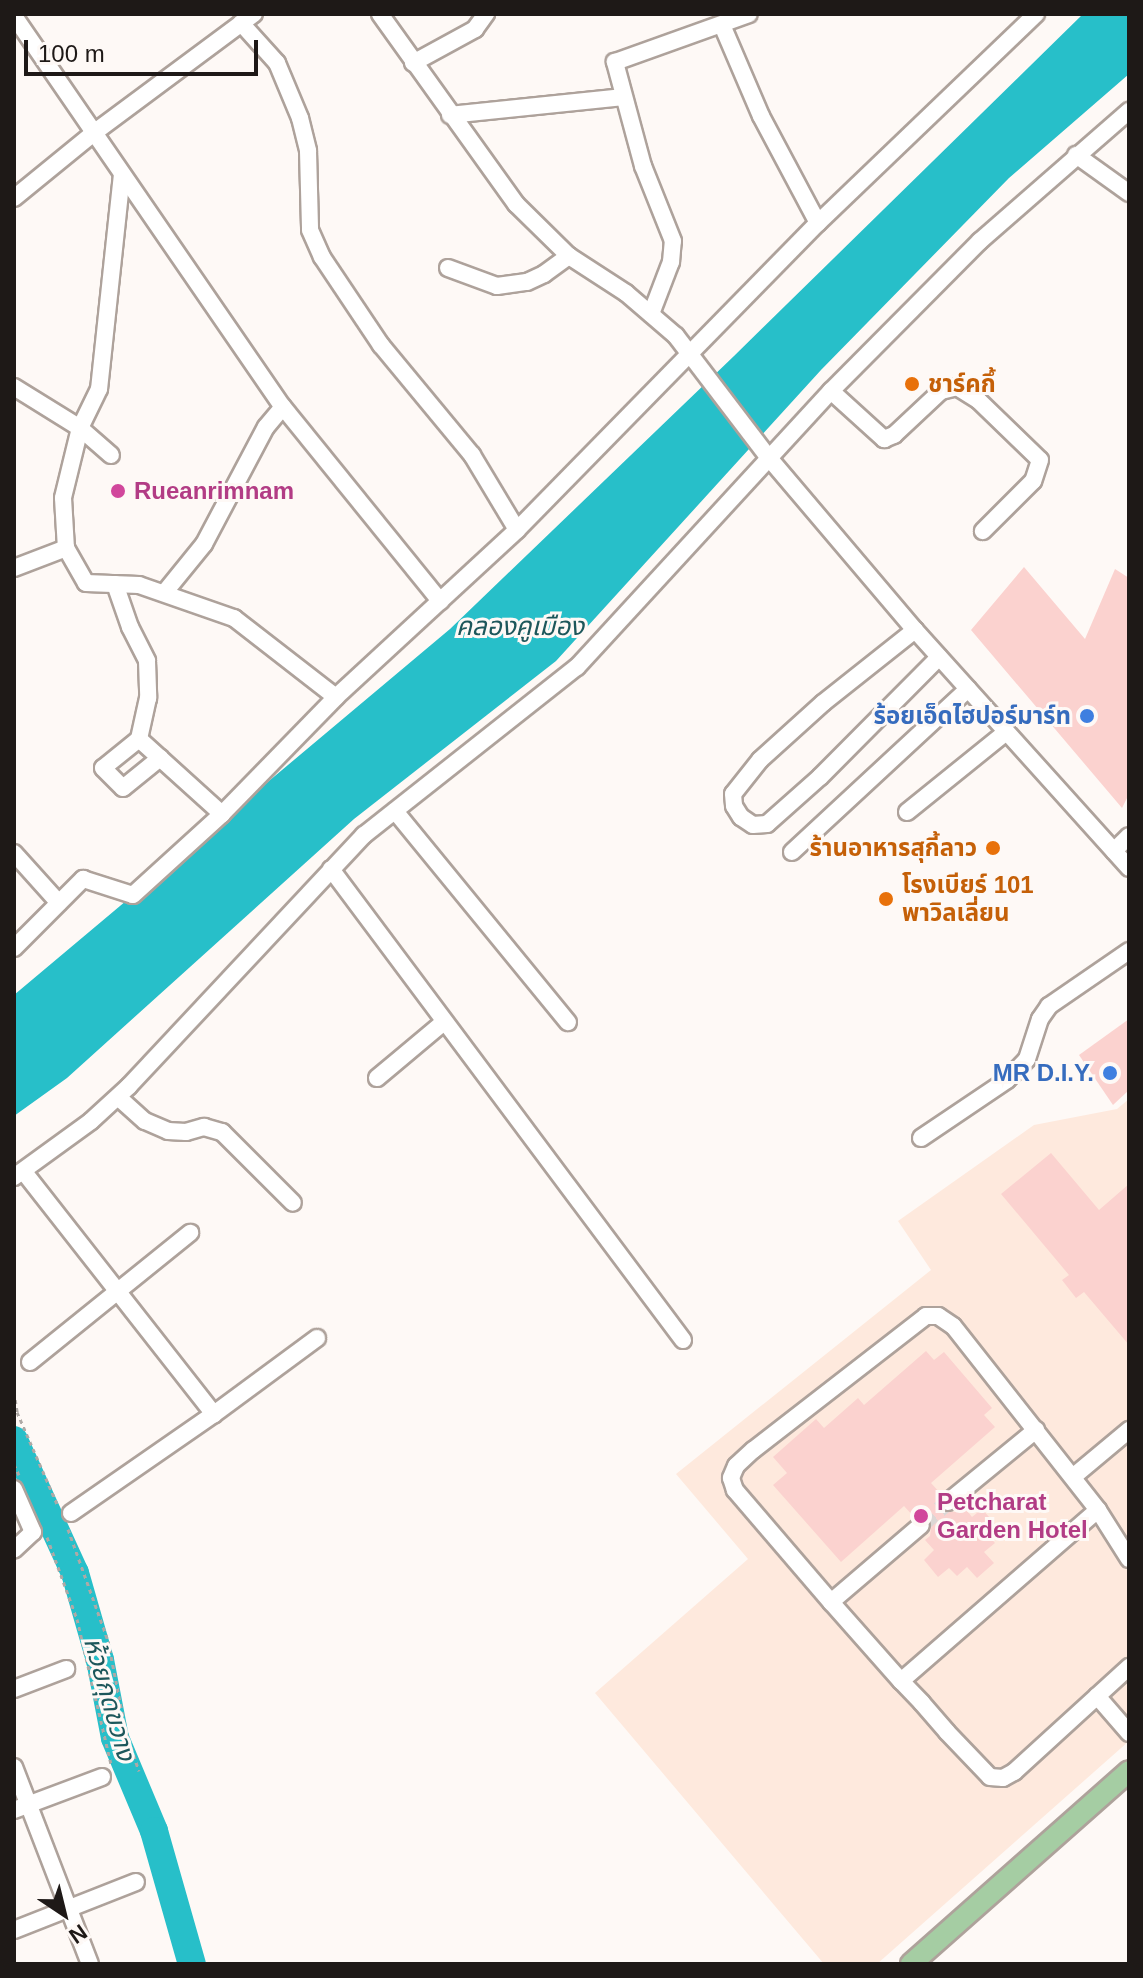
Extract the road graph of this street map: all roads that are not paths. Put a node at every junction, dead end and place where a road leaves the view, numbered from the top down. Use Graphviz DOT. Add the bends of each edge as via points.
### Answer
graph roads {
  1 [pos="380,14"];
  2 [pos="486,14"];
  3 [pos="749,14"];
  4 [pos="14,16"];
  5 [pos="1027,16"];
  6 [pos="248,18"];
  7 [pos="722,25"];
  8 [pos="413,63"];
  9 [pos="623,97"];
  10 [pos="1129,111"];
  11 [pos="450,115"];
  12 [pos="95,132"];
  13 [pos="1076,155"];
  14 [pos="122,174"];
  15 [pos="1129,193"];
  16 [pos="14,198"];
  17 [pos="818,223"];
  18 [pos="569,256"];
  19 [pos="448,268"];
  20 [pos="651,314"];
  21 [pos="691,353"];
  22 [pos="14,387"];
  23 [pos="831,391"];
  24 [pos="283,407"];
  25 [pos="80,428"];
  26 [pos="766,453"];
  27 [pos="111,455"];
  28 [pos="517,530"];
  29 [pos="983,531"];
  30 [pos="66,548"];
  31 [pos="14,568"];
  32 [pos="115,584"];
  33 [pos="165,592"];
  34 [pos="440,601"];
  35 [pos="915,630"];
  36 [pos="939,657"];
  37 [pos="968,689"];
  38 [pos="336,697"];
  39 [pos="1006,732"];
  40 [pos="139,739"];
  41 [pos="160,758"];
  42 [pos="395,811"];
  43 [pos="907,812"];
  44 [pos="222,814"];
  45 [pos="1129,836"];
  46 [pos="1114,851"];
  47 [pos="792,852"];
  48 [pos="14,853"];
  49 [pos="1129,868"];
  50 [pos="331,869"];
  51 [pos="59,903"];
  52 [pos="14,948"];
  53 [pos="1129,951"];
  54 [pos="444,1022"];
  55 [pos="568,1022"];
  56 [pos="377,1078"];
  57 [pos="118,1097"];
  58 [pos="921,1138"];
  59 [pos="19,1174"];
  60 [pos="293,1203"];
  61 [pos="190,1233"];
  62 [pos="118,1293"];
  63 [pos="317,1338"];
  64 [pos="683,1340"];
  65 [pos="30,1362"];
  66 [pos="214,1414"];
  67 [pos="1036,1430"];
  68 [pos="1129,1430"];
  69 [pos="1074,1476"];
  70 [pos="17,1483"];
  71 [pos="948,1502"];
  72 [pos="1098,1510"];
  73 [pos="64,1512"];
  74 [pos="921,1525"];
  75 [pos="14,1550"];
  76 [pos="1129,1559"];
  77 [pos="831,1602"];
  78 [pos="66,1669"];
  79 [pos="1127,1672"];
  80 [pos="901,1681"];
  81 [pos="14,1689"];
  82 [pos="1097,1696"];
  83 [pos="1129,1733"];
  84 [pos="14,1767"];
  85 [pos="1129,1771"];
  86 [pos="108,1777"];
  87 [pos="22,1807"];
  88 [pos="136,1882"];
  89 [pos="69,1909"];
  90 [pos="14,1930"];
  91 [pos="90,1964"];
  92 [pos="911,1964"];
  1 -- 8 [label="street"];
  2 -- 8 [label="street" via="475,29"];
  3 -- 7 [label="street"];
  4 -- 12 [label="street"];
  5 -- 17 [label="street"];
  6 -- 12 [label="street"];
  6 -- 28 [label="street" via="277,63 300,118 308,151 310,230 322,257 381,345 472,455"];
  7 -- 9 [label="street" via="615,62"];
  7 -- 17 [label="street" via="761,116"];
  8 -- 11 [label="street"];
  9 -- 11 [label="street"];
  9 -- 20 [label="street" via="673,241 671,262"];
  10 -- 13 [label="street"];
  11 -- 18 [label="street" via="516,204"];
  12 -- 14 [label="street"];
  12 -- 16 [label="street"];
  13 -- 15 [label="street"];
  13 -- 23 [label="street" via="980,241"];
  14 -- 24 [label="street"];
  14 -- 25 [label="street" via="99,389"];
  17 -- 21 [label="street"];
  18 -- 19 [label="street" via="527,282 497,286"];
  18 -- 20 [label="street"];
  20 -- 21 [label="street"];
  21 -- 26 [label="street"];
  21 -- 28 [label="street"];
  22 -- 25 [label="street"];
  23 -- 26 [label="street"];
  23 -- 29 [label="street" via="884,439 941,391 957,387 1024,442 1040,460 1039,470"];
  24 -- 33 [label="street" via="266,427 204,544"];
  24 -- 34 [label="street"];
  25 -- 27 [label="street"];
  25 -- 30 [label="street" via="63,498"];
  26 -- 35 [label="street"];
  26 -- 42 [label="street" via="577,667"];
  28 -- 34 [label="street"];
  30 -- 31 [label="street"];
  30 -- 32 [label="street" via="86,583"];
  32 -- 33 [label="street"];
  32 -- 40 [label="street" via="147,661 148,698"];
  33 -- 38 [label="street" via="234,618"];
  34 -- 38 [label="street"];
  35 -- 36 [label="street"];
  35 -- 36 [label="street" via="760,760 733,794 741,817 753,825 767,824"];
  36 -- 37 [label="street"];
  37 -- 39 [label="street"];
  37 -- 47 [label="street"];
  38 -- 44 [label="street"];
  39 -- 43 [label="street"];
  39 -- 46 [label="street"];
  40 -- 41 [label="street"];
  40 -- 41 [label="street" via="103,768 123,788"];
  41 -- 44 [label="street"];
  42 -- 50 [label="street"];
  42 -- 55 [label="street"];
  44 -- 51 [label="street" via="133,895 83,879"];
  45 -- 46 [label="street"];
  46 -- 49 [label="street"];
  48 -- 51 [label="street"];
  50 -- 54 [label="street"];
  50 -- 57 [label="street"];
  51 -- 52 [label="street"];
  53 -- 58 [label="street" via="1049,1006 1027,1059 1007,1080"];
  54 -- 56 [label="street"];
  54 -- 64 [label="street"];
  57 -- 59 [label="street"];
  57 -- 60 [label="street" via="145,1121 168,1131 204,1127 222,1132"];
  59 -- 62 [label="street"];
  61 -- 62 [label="street"];
  62 -- 65 [label="street"];
  62 -- 66 [label="street"];
  63 -- 66 [label="street"];
  66 -- 73 [label="street"];
  67 -- 69 [label="street"];
  67 -- 71 [label="street"];
  67 -- 77 [label="street" via="953,1326 938,1316 926,1316 753,1450 736,1466 731,1478 735,1490"];
  68 -- 69 [label="street"];
  69 -- 72 [label="street"];
  70 -- 75 [label="street" via="33,1532"];
  72 -- 76 [label="street"];
  72 -- 80 [label="street"];
  74 -- 77 [label="street"];
  77 -- 80 [label="street"];
  78 -- 81 [label="street"];
  79 -- 82 [label="street"];
  80 -- 82 [label="street" via="990,1777 1003,1778"];
  82 -- 83 [label="street"];
  84 -- 87 [label="street"];
  85 -- 92 [label="main road"];
  86 -- 87 [label="street"];
  87 -- 89 [label="street"];
  88 -- 89 [label="street"];
  89 -- 90 [label="street"];
  89 -- 91 [label="street"];
}
